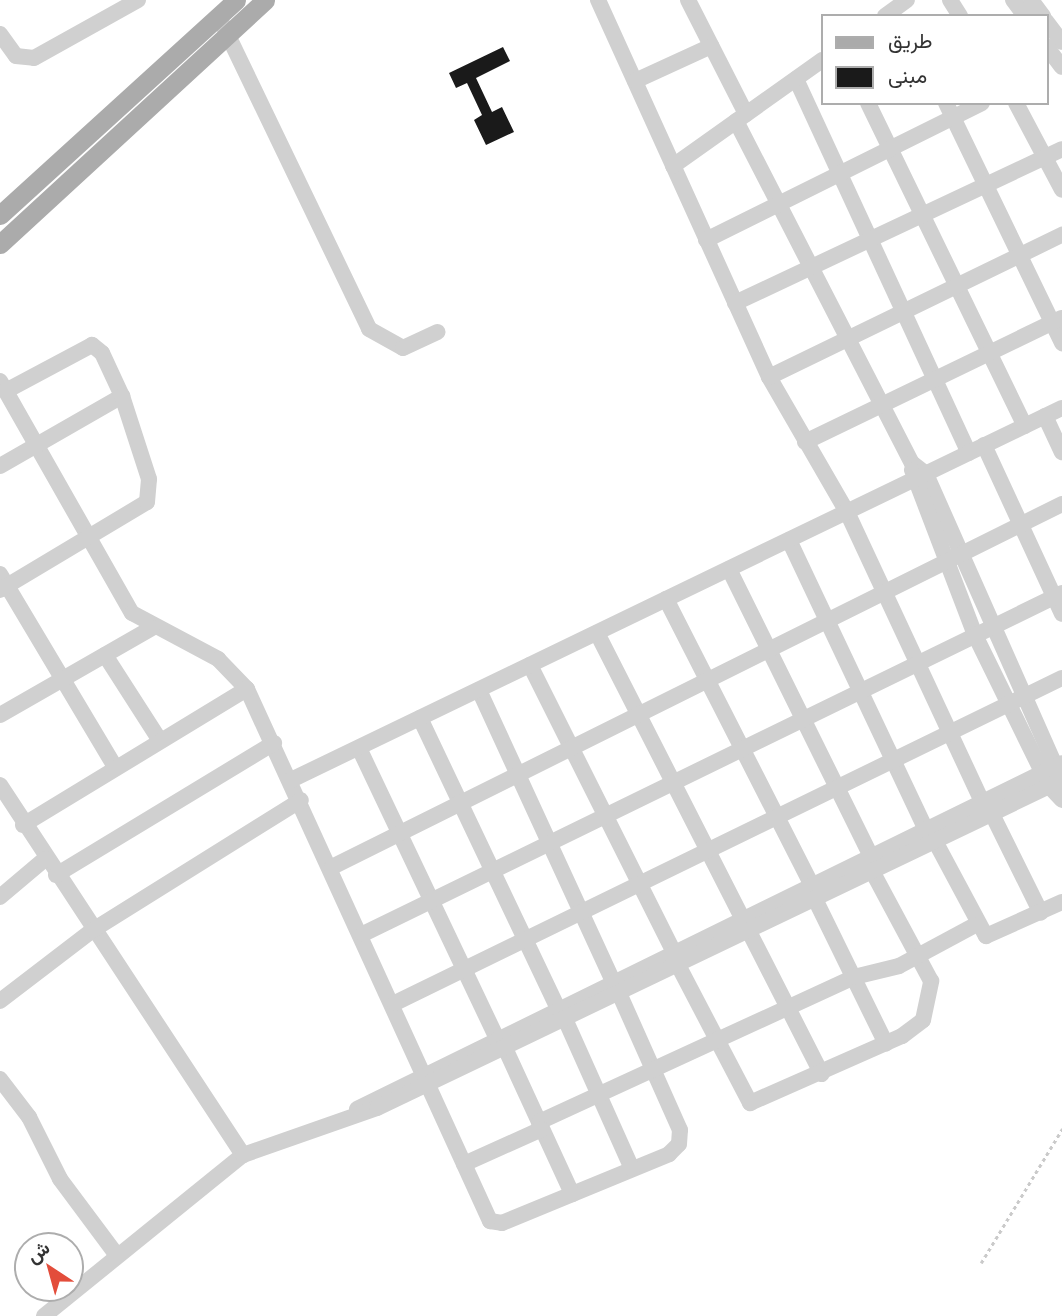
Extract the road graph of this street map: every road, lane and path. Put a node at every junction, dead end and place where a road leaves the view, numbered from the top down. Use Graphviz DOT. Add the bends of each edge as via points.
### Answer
graph roads {
  1 [pos="138,0"];
  2 [pos="236,0"];
  3 [pos="265,0"];
  4 [pos="598,0"];
  5 [pos="688,0"];
  6 [pos="907,0"];
  7 [pos="889,14"];
  8 [pos="218,16"];
  9 [pos="1048,24"];
  10 [pos="0,34"];
  11 [pos="227,34"];
  12 [pos="1062,42"];
  13 [pos="711,46"];
  14 [pos="1048,50"];
  15 [pos="820,61"];
  16 [pos="1056,68"];
  17 [pos="796,79"];
  18 [pos="635,80"];
  19 [pos="869,105"];
  20 [pos="973,105"];
  21 [pos="1017,105"];
  22 [pos="950,110"];
  23 [pos="741,118"];
  24 [pos="894,147"];
  25 [pos="1062,149"];
  26 [pos="1045,157"];
  27 [pos="673,166"];
  28 [pos="839,174"];
  29 [pos="987,185"];
  30 [pos="1062,190"];
  31 [pos="777,205"];
  32 [pos="2,210"];
  33 [pos="925,214"];
  34 [pos="1062,235"];
  35 [pos="706,240"];
  36 [pos="870,240"];
  37 [pos="0,244"];
  38 [pos="1020,256"];
  39 [pos="810,268"];
  40 [pos="959,285"];
  41 [pos="735,303"];
  42 [pos="904,312"];
  43 [pos="1057,321"];
  44 [pos="438,332"];
  45 [pos="847,340"];
  46 [pos="1062,343"];
  47 [pos="990,353"];
  48 [pos="769,377"];
  49 [pos="935,379"];
  50 [pos="3,386"];
  51 [pos="122,396"];
  52 [pos="882,405"];
  53 [pos="1062,408"];
  54 [pos="1045,416"];
  55 [pos="1025,426"];
  56 [pos="38,441"];
  57 [pos="805,442"];
  58 [pos="984,446"];
  59 [pos="1062,452"];
  60 [pos="969,453"];
  61 [pos="0,466"];
  62 [pos="919,477"];
  63 [pos="1062,504"];
  64 [pos="847,512"];
  65 [pos="1021,524"];
  66 [pos="90,538"];
  67 [pos="789,540"];
  68 [pos="952,558"];
  69 [pos="729,569"];
  70 [pos="2,583"];
  71 [pos="884,592"];
  72 [pos="1058,595"];
  73 [pos="666,599"];
  74 [pos="1062,614"];
  75 [pos="827,620"];
  76 [pos="991,627"];
  77 [pos="152,628"];
  78 [pos="597,633"];
  79 [pos="975,635"];
  80 [pos="768,649"];
  81 [pos="106,655"];
  82 [pos="918,663"];
  83 [pos="530,665"];
  84 [pos="1062,678"];
  85 [pos="61,679"];
  86 [pos="707,680"];
  87 [pos="247,689"];
  88 [pos="479,690"];
  89 [pos="860,691"];
  90 [pos="1015,701"];
  91 [pos="639,714"];
  92 [pos="0,715"];
  93 [pos="420,718"];
  94 [pos="803,719"];
  95 [pos="950,733"];
  96 [pos="159,738"];
  97 [pos="274,743"];
  98 [pos="359,748"];
  99 [pos="571,748"];
  100 [pos="742,749"];
  101 [pos="893,760"];
  102 [pos="114,765"];
  103 [pos="518,774"];
  104 [pos="291,780"];
  105 [pos="1056,780"];
  106 [pos="674,782"];
  107 [pos="837,788"];
  108 [pos="2,792"];
  109 [pos="301,800"];
  110 [pos="460,803"];
  111 [pos="987,808"];
  112 [pos="605,816"];
  113 [pos="777,817"];
  114 [pos="23,825"];
  115 [pos="400,833"];
  116 [pos="930,835"];
  117 [pos="549,843"];
  118 [pos="709,850"];
  119 [pos="45,859"];
  120 [pos="871,864"];
  121 [pos="332,867"];
  122 [pos="493,871"];
  123 [pos="56,875"];
  124 [pos="639,884"];
  125 [pos="814,892"];
  126 [pos="0,897"];
  127 [pos="432,901"];
  128 [pos="1062,902"];
  129 [pos="581,912"];
  130 [pos="1041,913"];
  131 [pos="747,924"];
  132 [pos="975,925"];
  133 [pos="93,930"];
  134 [pos="363,934"];
  135 [pos="526,939"];
  136 [pos="918,956"];
  137 [pos="676,959"];
  138 [pos="464,970"];
  139 [pos="854,977"];
  140 [pos="616,987"];
  141 [pos="0,1001"];
  142 [pos="395,1003"];
  143 [pos="789,1008"];
  144 [pos="562,1013"];
  145 [pos="501,1043"];
  146 [pos="715,1043"];
  147 [pos="886,1044"];
  148 [pos="653,1070"];
  149 [pos="821,1074"];
  150 [pos="428,1078"];
  151 [pos="0,1079"];
  152 [pos="599,1094"];
  153 [pos="540,1125"];
  154 [pos="1062,1129"];
  155 [pos="243,1155"];
  156 [pos="464,1164"];
  157 [pos="632,1169"];
  158 [pos="572,1194"];
  159 [pos="116,1254"];
  160 [pos="981,1264"];
  161 [pos="44,1316"];
  1 -- 10 [label="street" via="34,58 16,56"];
  2 -- 8 [label="main road"];
  3 -- 11 [label="main road"];
  4 -- 18 [label="street"];
  5 -- 13 [label="street"];
  6 -- 7 [label="street"];
  8 -- 11 [label="street"];
  8 -- 32 [label="main road"];
  9 -- 12 [label="street"];
  11 -- 37 [label="main road"];
  11 -- 44 [label="street" via="369,329 403,348"];
  13 -- 18 [label="street"];
  13 -- 23 [label="street"];
  14 -- 16 [label="street"];
  15 -- 17 [label="street"];
  17 -- 23 [label="street"];
  17 -- 28 [label="street"];
  18 -- 27 [label="street"];
  19 -- 24 [label="street"];
  20 -- 22 [label="street"];
  21 -- 26 [label="street"];
  22 -- 24 [label="street"];
  22 -- 29 [label="street"];
  23 -- 27 [label="street"];
  23 -- 31 [label="street"];
  24 -- 28 [label="street"];
  24 -- 33 [label="street"];
  25 -- 26 [label="street"];
  26 -- 29 [label="street"];
  26 -- 30 [label="street"];
  27 -- 35 [label="street"];
  28 -- 31 [label="street"];
  28 -- 36 [label="street"];
  29 -- 33 [label="street"];
  29 -- 38 [label="street"];
  31 -- 35 [label="street"];
  31 -- 39 [label="street"];
  33 -- 36 [label="street"];
  33 -- 40 [label="street"];
  34 -- 38 [label="street"];
  35 -- 41 [label="street"];
  36 -- 39 [label="street"];
  36 -- 42 [label="street"];
  38 -- 40 [label="street"];
  38 -- 43 [label="street"];
  39 -- 41 [label="street"];
  39 -- 45 [label="street"];
  40 -- 42 [label="street"];
  40 -- 47 [label="street"];
  41 -- 48 [label="street"];
  42 -- 45 [label="street"];
  42 -- 49 [label="street"];
  43 -- 46 [label="street"];
  43 -- 47 [label="street"];
  45 -- 48 [label="street"];
  45 -- 52 [label="street"];
  47 -- 49 [label="street"];
  47 -- 55 [label="street"];
  48 -- 57 [label="street"];
  49 -- 52 [label="street"];
  49 -- 60 [label="street"];
  50 -- 51 [label="street" via="92,345 102,353"];
  50 -- 56 [label="street"];
  51 -- 56 [label="street"];
  51 -- 66 [label="street" via="150,495 139,510"];
  52 -- 57 [label="street"];
  52 -- 62 [label="street"];
  53 -- 54 [label="street"];
  54 -- 55 [label="street"];
  54 -- 59 [label="street"];
  55 -- 58 [label="street"];
  56 -- 61 [label="street"];
  56 -- 66 [label="street"];
  57 -- 64 [label="street"];
  58 -- 60 [label="street"];
  58 -- 65 [label="street"];
  60 -- 62 [label="street"];
  62 -- 64 [label="street"];
  62 -- 68 [label="street"];
  63 -- 65 [label="street"];
  64 -- 67 [label="street"];
  64 -- 71 [label="street"];
  65 -- 68 [label="street"];
  65 -- 72 [label="street"];
  66 -- 70 [label="street"];
  66 -- 77 [label="street" via="132,613"];
  67 -- 69 [label="street"];
  67 -- 75 [label="street"];
  68 -- 71 [label="street"];
  68 -- 76 [label="street"];
  68 -- 79 [label="street"];
  69 -- 73 [label="street"];
  69 -- 80 [label="street"];
  70 -- 85 [label="street"];
  71 -- 75 [label="street"];
  71 -- 82 [label="street"];
  72 -- 74 [label="street"];
  72 -- 76 [label="street"];
  73 -- 78 [label="street"];
  73 -- 86 [label="street"];
  75 -- 80 [label="street"];
  75 -- 89 [label="street"];
  76 -- 79 [label="street"];
  76 -- 90 [label="street"];
  77 -- 81 [label="street"];
  77 -- 87 [label="street" via="218,659"];
  78 -- 83 [label="street"];
  78 -- 91 [label="street"];
  79 -- 82 [label="street"];
  79 -- 90 [label="street"];
  80 -- 86 [label="street"];
  80 -- 94 [label="street"];
  81 -- 85 [label="street"];
  81 -- 96 [label="street"];
  82 -- 89 [label="street"];
  82 -- 95 [label="street"];
  83 -- 88 [label="street"];
  83 -- 99 [label="street"];
  84 -- 90 [label="street"];
  85 -- 92 [label="street"];
  85 -- 102 [label="street"];
  86 -- 91 [label="street"];
  86 -- 100 [label="street"];
  87 -- 96 [label="street"];
  87 -- 97 [label="street"];
  88 -- 93 [label="street"];
  88 -- 103 [label="street"];
  89 -- 94 [label="street"];
  89 -- 101 [label="street"];
  90 -- 95 [label="street"];
  90 -- 105 [label="street"];
  91 -- 99 [label="street"];
  91 -- 106 [label="street"];
  93 -- 98 [label="street"];
  93 -- 110 [label="street"];
  94 -- 100 [label="street"];
  94 -- 107 [label="street"];
  95 -- 101 [label="street"];
  95 -- 111 [label="street"];
  96 -- 102 [label="street"];
  97 -- 104 [label="street"];
  97 -- 123 [label="street"];
  98 -- 104 [label="street"];
  98 -- 115 [label="street"];
  99 -- 103 [label="street"];
  99 -- 112 [label="street"];
  100 -- 106 [label="street"];
  100 -- 113 [label="street"];
  101 -- 107 [label="street"];
  101 -- 116 [label="street"];
  102 -- 114 [label="street"];
  103 -- 110 [label="street"];
  103 -- 117 [label="street"];
  104 -- 109 [label="street"];
  105 -- 111 [label="street"];
  106 -- 112 [label="street"];
  106 -- 118 [label="street"];
  107 -- 113 [label="street"];
  107 -- 120 [label="street"];
  108 -- 114 [label="street"];
  109 -- 121 [label="street"];
  109 -- 133 [label="street"];
  110 -- 115 [label="street"];
  110 -- 122 [label="street"];
  111 -- 116 [label="street"];
  111 -- 130 [label="street"];
  112 -- 117 [label="street"];
  112 -- 124 [label="street"];
  113 -- 118 [label="street"];
  113 -- 125 [label="street"];
  114 -- 119 [label="street"];
  115 -- 121 [label="street"];
  115 -- 127 [label="street"];
  116 -- 120 [label="street"];
  116 -- 132 [label="street"];
  117 -- 122 [label="street"];
  117 -- 129 [label="street"];
  118 -- 124 [label="street"];
  118 -- 131 [label="street"];
  119 -- 123 [label="street"];
  119 -- 126 [label="street"];
  120 -- 125 [label="street"];
  120 -- 136 [label="street"];
  121 -- 134 [label="street"];
  122 -- 127 [label="street"];
  122 -- 135 [label="street"];
  123 -- 133 [label="street"];
  124 -- 129 [label="street"];
  124 -- 137 [label="street"];
  125 -- 131 [label="street"];
  125 -- 139 [label="street"];
  127 -- 134 [label="street"];
  127 -- 138 [label="street"];
  128 -- 130 [label="street"];
  129 -- 135 [label="street"];
  129 -- 140 [label="street"];
  130 -- 132 [label="street" via="991,937"];
  131 -- 137 [label="street"];
  131 -- 143 [label="street"];
  132 -- 136 [label="street"];
  133 -- 141 [label="street"];
  133 -- 155 [label="street"];
  134 -- 142 [label="street"];
  135 -- 138 [label="street"];
  135 -- 144 [label="street"];
  136 -- 139 [label="street"];
  136 -- 147 [label="street" via="931,981 930,1008 914,1030"];
  137 -- 140 [label="street"];
  137 -- 146 [label="street"];
  138 -- 142 [label="street"];
  138 -- 145 [label="street"];
  139 -- 143 [label="street"];
  139 -- 147 [label="street"];
  140 -- 144 [label="street"];
  140 -- 148 [label="street"];
  142 -- 150 [label="street"];
  143 -- 146 [label="street"];
  143 -- 149 [label="street"];
  144 -- 145 [label="street"];
  144 -- 152 [label="street"];
  145 -- 150 [label="street"];
  145 -- 153 [label="street"];
  146 -- 148 [label="street"];
  146 -- 149 [label="street" via="750,1103"];
  147 -- 149 [label="street"];
  148 -- 152 [label="street"];
  148 -- 157 [label="street" via="680,1137 669,1154"];
  150 -- 155 [label="street"];
  150 -- 156 [label="street"];
  151 -- 159 [label="street" via="36,1128 60,1179"];
  152 -- 153 [label="street"];
  152 -- 157 [label="street"];
  153 -- 156 [label="street"];
  153 -- 158 [label="street"];
  154 -- 160 [label="path"];
  155 -- 159 [label="street"];
  156 -- 158 [label="street" via="494,1223"];
  157 -- 158 [label="street"];
  159 -- 161 [label="street"];
}
